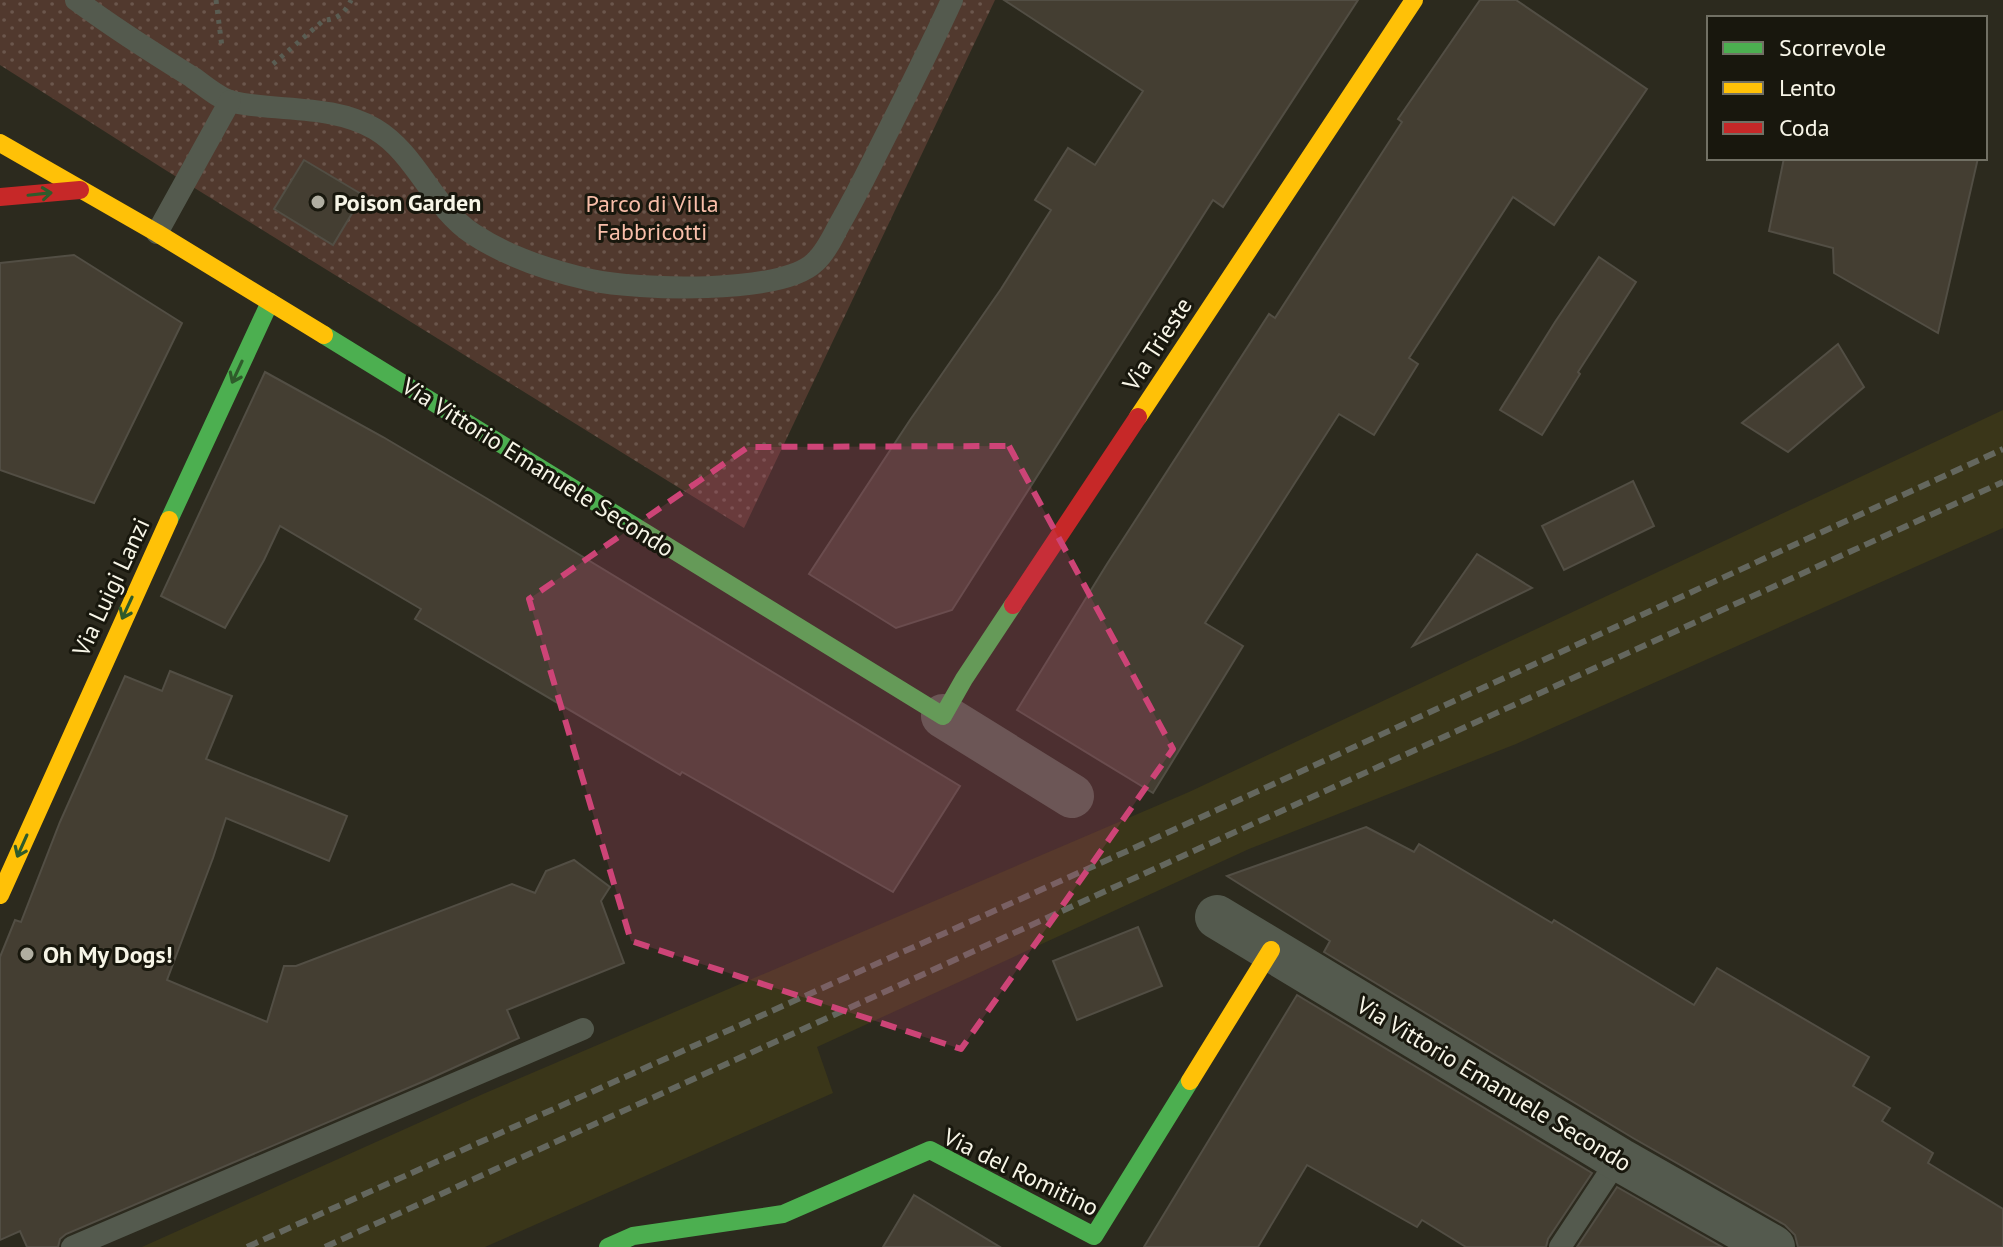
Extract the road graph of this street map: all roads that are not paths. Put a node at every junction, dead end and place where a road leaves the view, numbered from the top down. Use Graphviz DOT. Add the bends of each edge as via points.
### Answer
graph roads {
  1 [pos="76,0"];
  2 [pos="952,0"];
  3 [pos="1414,0"];
  4 [pos="230,101"];
  5 [pos="0,143"];
  6 [pos="80,190"];
  7 [pos="0,197"];
  8 [pos="157,233"];
  9 [pos="270,302"];
  10 [pos="943,716"];
  11 [pos="1072,796"];
  12 [pos="0,895"];
  13 [pos="1217,917"];
  14 [pos="1271,950"];
  15 [pos="583,1029"];
  16 [pos="1620,1160"];
  17 [pos="72,1247"];
  18 [pos="608,1247"];
  19 [pos="1560,1247"];
  20 [pos="1773,1247"];
  1 -- 4 [label="lane"];
  2 -- 4 [label="lane" via="829,244 802,271 757,283 632,286 544,267 473,234 452,217 409,160 374,129 342,116"];
  3 -- 10 [label="street, Via Trieste"];
  4 -- 8 [label="lane"];
  5 -- 6 [label="street, Via Vittorio Emanuele Secondo"];
  7 -- 6 [label="street, one-way"];
  6 -- 8 [label="street, Via Vittorio Emanuele Secondo"];
  8 -- 9 [label="street, Via Vittorio Emanuele Secondo"];
  9 -- 10 [label="street, Via Vittorio Emanuele Secondo"];
  9 -- 12 [label="street, Via Luigi Lanzi, one-way"];
  10 -- 11 [label="street, Via Vittorio Emanuele Secondo"];
  13 -- 14 [label="street, Via Vittorio Emanuele Secondo"];
  14 -- 16 [label="street, Via Vittorio Emanuele Secondo"];
  14 -- 18 [label="street, Via del Romitino" via="1094,1236 930,1150 783,1214 633,1236"];
  15 -- 17 [label="lane"];
  16 -- 19 [label="lane"];
  16 -- 20 [label="street, Via Vittorio Emanuele Secondo"];
}
